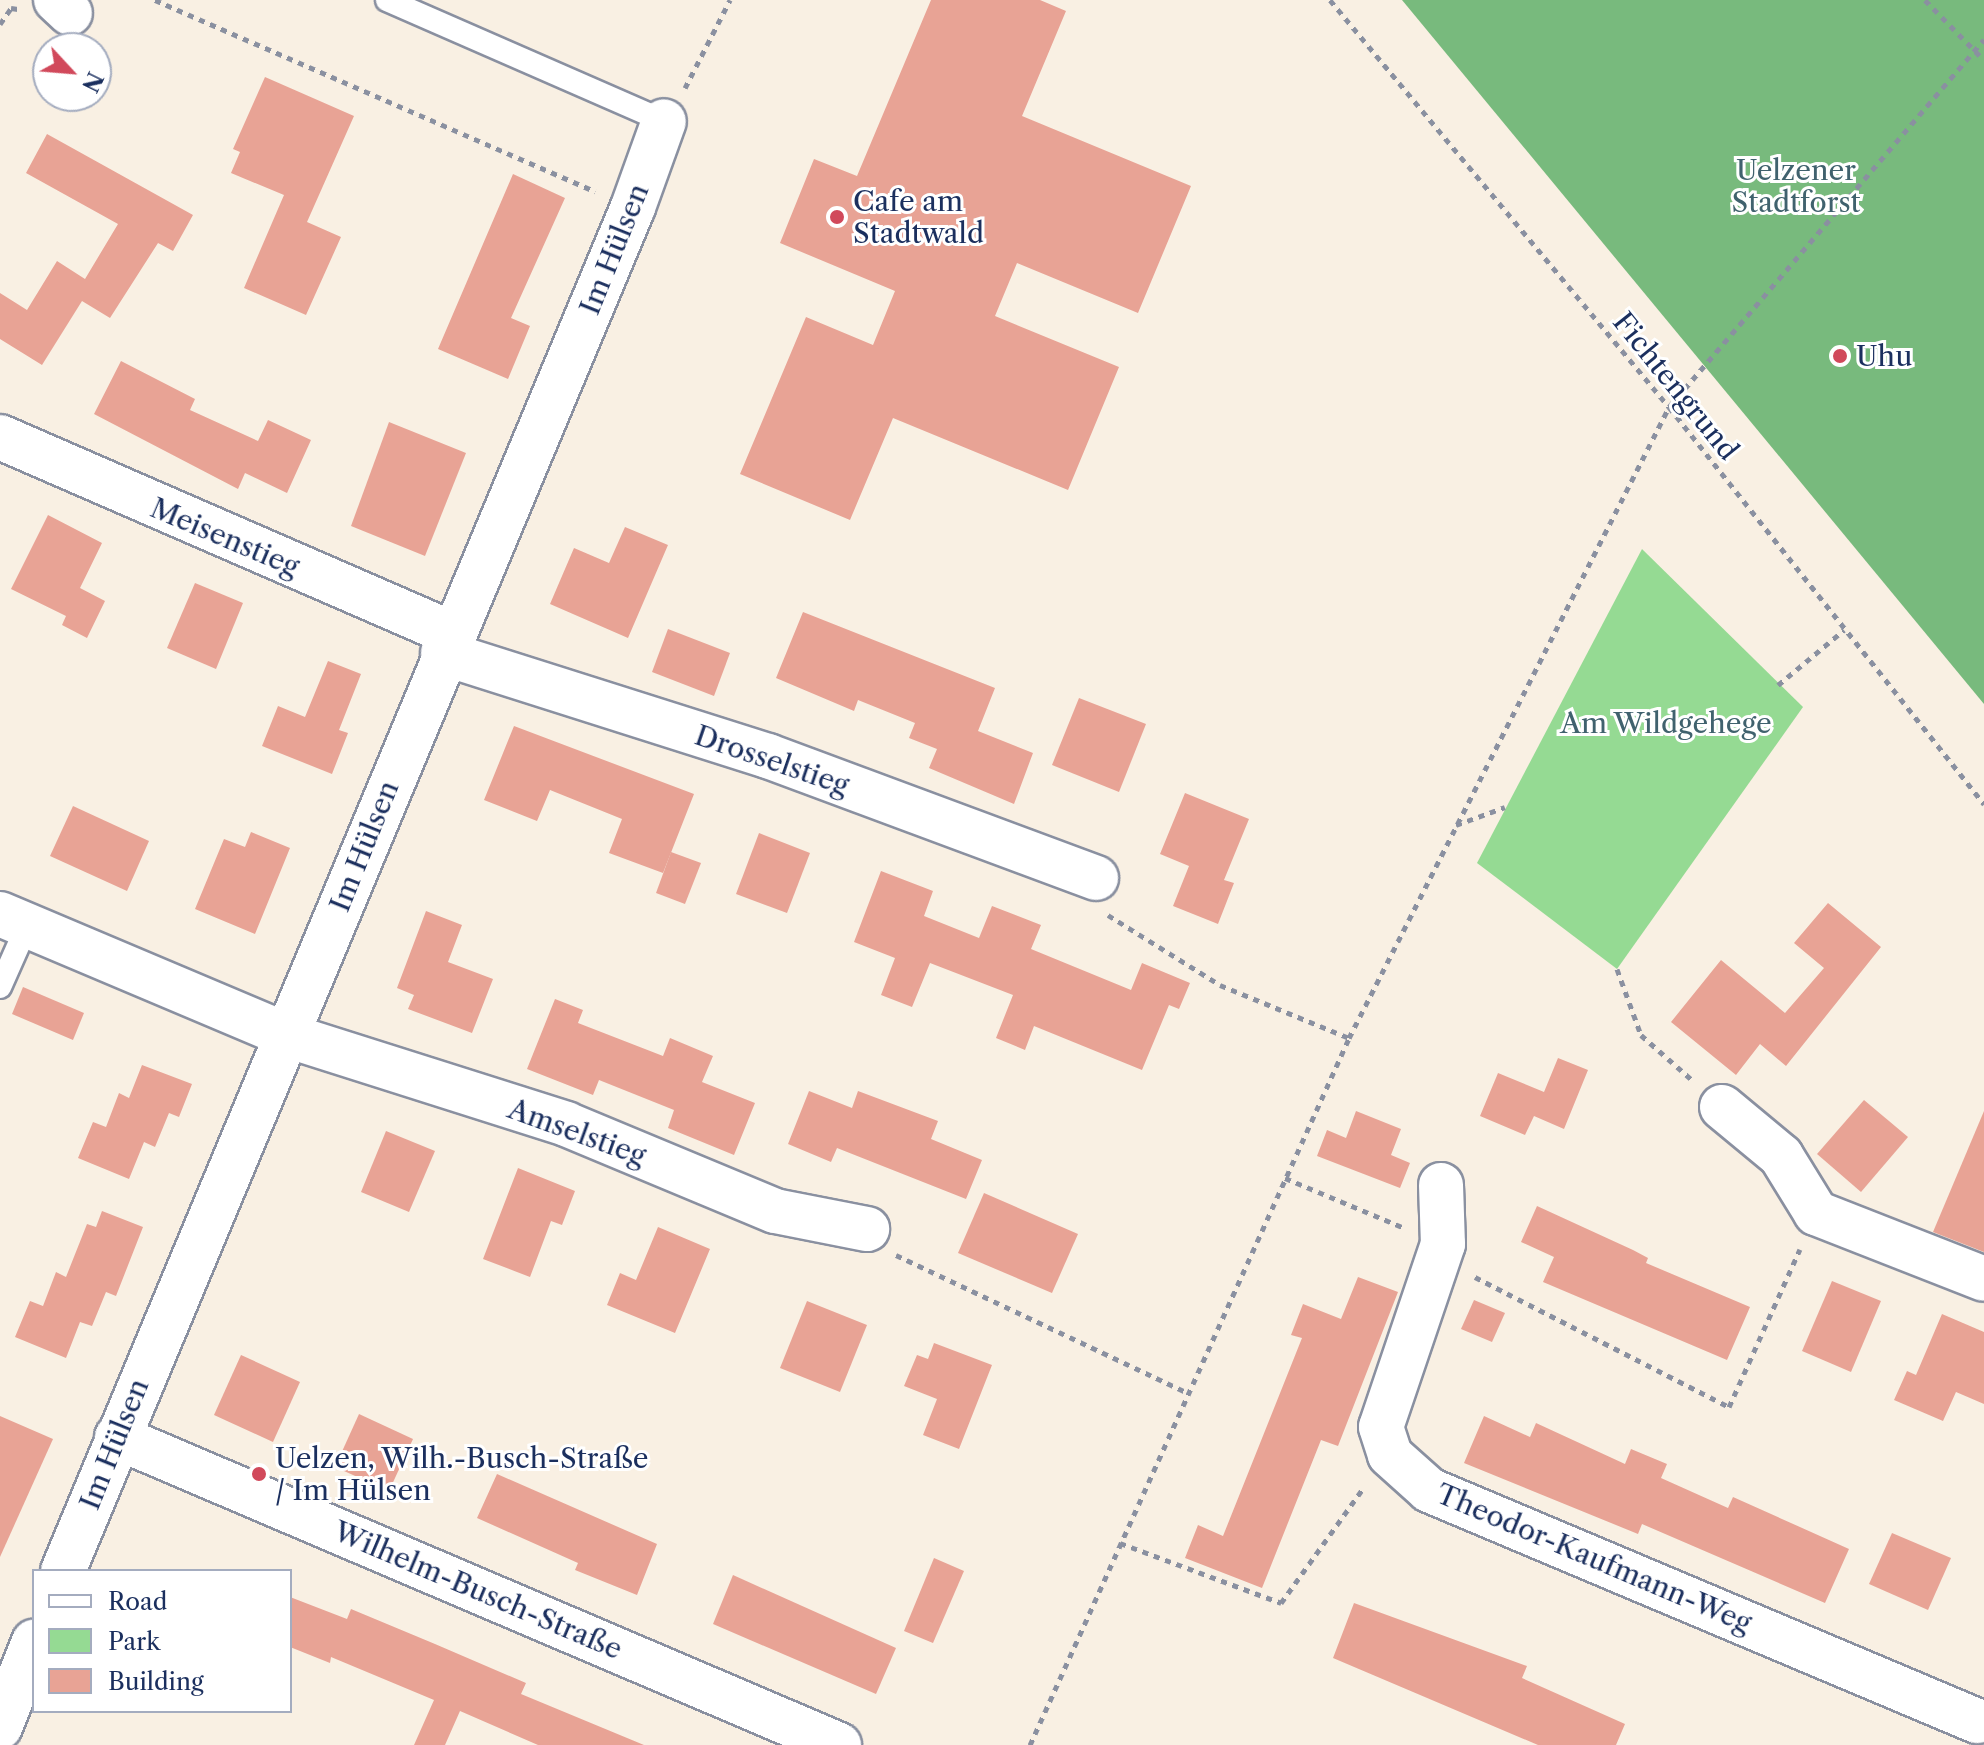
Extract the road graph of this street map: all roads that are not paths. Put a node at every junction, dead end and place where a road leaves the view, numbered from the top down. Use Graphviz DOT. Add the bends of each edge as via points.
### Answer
graph roads {
  1 [pos="387,0"];
  2 [pos="664,121"];
  3 [pos="0,437"];
  4 [pos="447,644"];
  5 [pos="1096,878"];
  6 [pos="13,920"];
  7 [pos="0,987"];
  8 [pos="286,1035"];
  9 [pos="1722,1107"];
  10 [pos="1441,1185"];
  11 [pos="867,1229"];
  12 [pos="1984,1279"];
  13 [pos="117,1437"];
  14 [pos="64,1569"];
  15 [pos="32,1647"];
  16 [pos="1978,1721"];
  17 [pos="0,1727"];
  18 [pos="839,1745"];
  1 -- 2 [label="lane"];
  2 -- 4 [label="street, Im Hülsen" via="633,207"];
  3 -- 4 [label="street, Meisenstieg"];
  4 -- 5 [label="street, Drosselstieg"];
  4 -- 8 [label="street, Im Hülsen"];
  6 -- 7 [label="lane"];
  6 -- 8 [label="street, Amselstieg"];
  8 -- 11 [label="street, Amselstieg" via="566,1124 775,1211"];
  8 -- 13 [label="street, Im Hülsen"];
  9 -- 12 [label="street" via="1781,1156 1816,1213"];
  10 -- 16 [label="street, Theodor-Kaufmann-Weg" via="1443,1244 1381,1427 1390,1455 1429,1490"];
  13 -- 14 [label="street, Im Hülsen"];
  13 -- 18 [label="street, Wilhelm-Busch-Straße"];
  15 -- 17 [label="street"];
}
